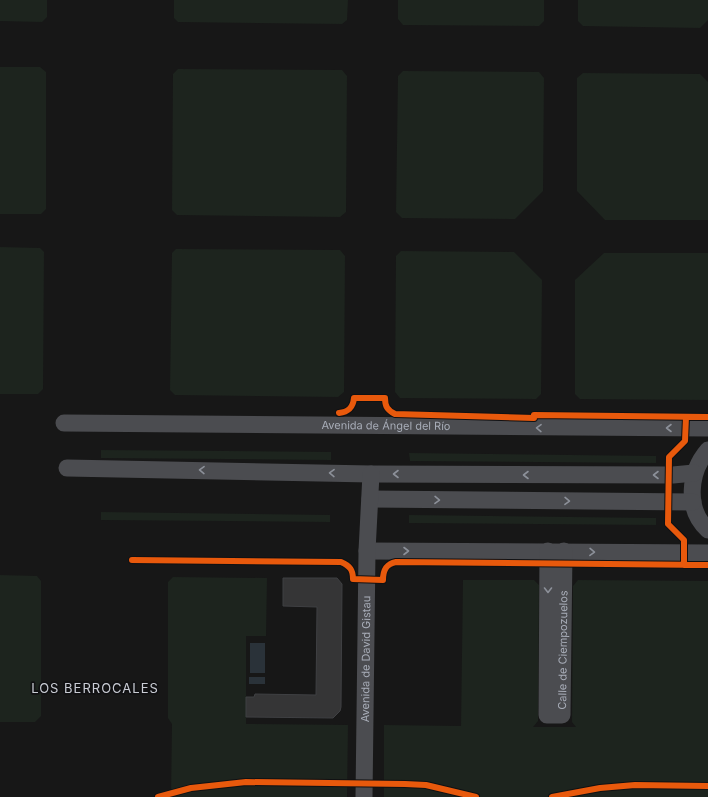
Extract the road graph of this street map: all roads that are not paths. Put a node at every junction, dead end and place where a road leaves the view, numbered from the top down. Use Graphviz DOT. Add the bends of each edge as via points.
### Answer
graph roads {
  1 [pos="64,423"];
  2 [pos="708,428"];
  3 [pos="708,450"];
  4 [pos="67,468"];
  5 [pos="694,473"];
  6 [pos="371,474"];
  7 [pos="370,499"];
  8 [pos="693,502"];
  9 [pos="708,530"];
  10 [pos="368,551"];
  11 [pos="556,551"];
  12 [pos="708,553"];
  13 [pos="364,797"];
  2 -- 1 [label="street, Avenida de Ángel del Río, one-way"];
  3 -- 5 [label="street"];
  6 -- 4 [label="street, one-way"];
  5 -- 6 [label="street, one-way" via="673,476"];
  5 -- 8 [label="street"];
  6 -- 7 [label="street, Avenida de David Gistau"];
  7 -- 8 [label="street, one-way"];
  7 -- 10 [label="street, Avenida de David Gistau"];
  8 -- 9 [label="street" via="698,516"];
  10 -- 11 [label="street, one-way"];
  10 -- 13 [label="street, Avenida de David Gistau"];
  11 -- 11 [label="street, Calle de Ciempozuelos, one-way" via="548,715 562,715"];
  11 -- 12 [label="street, one-way"];
}
